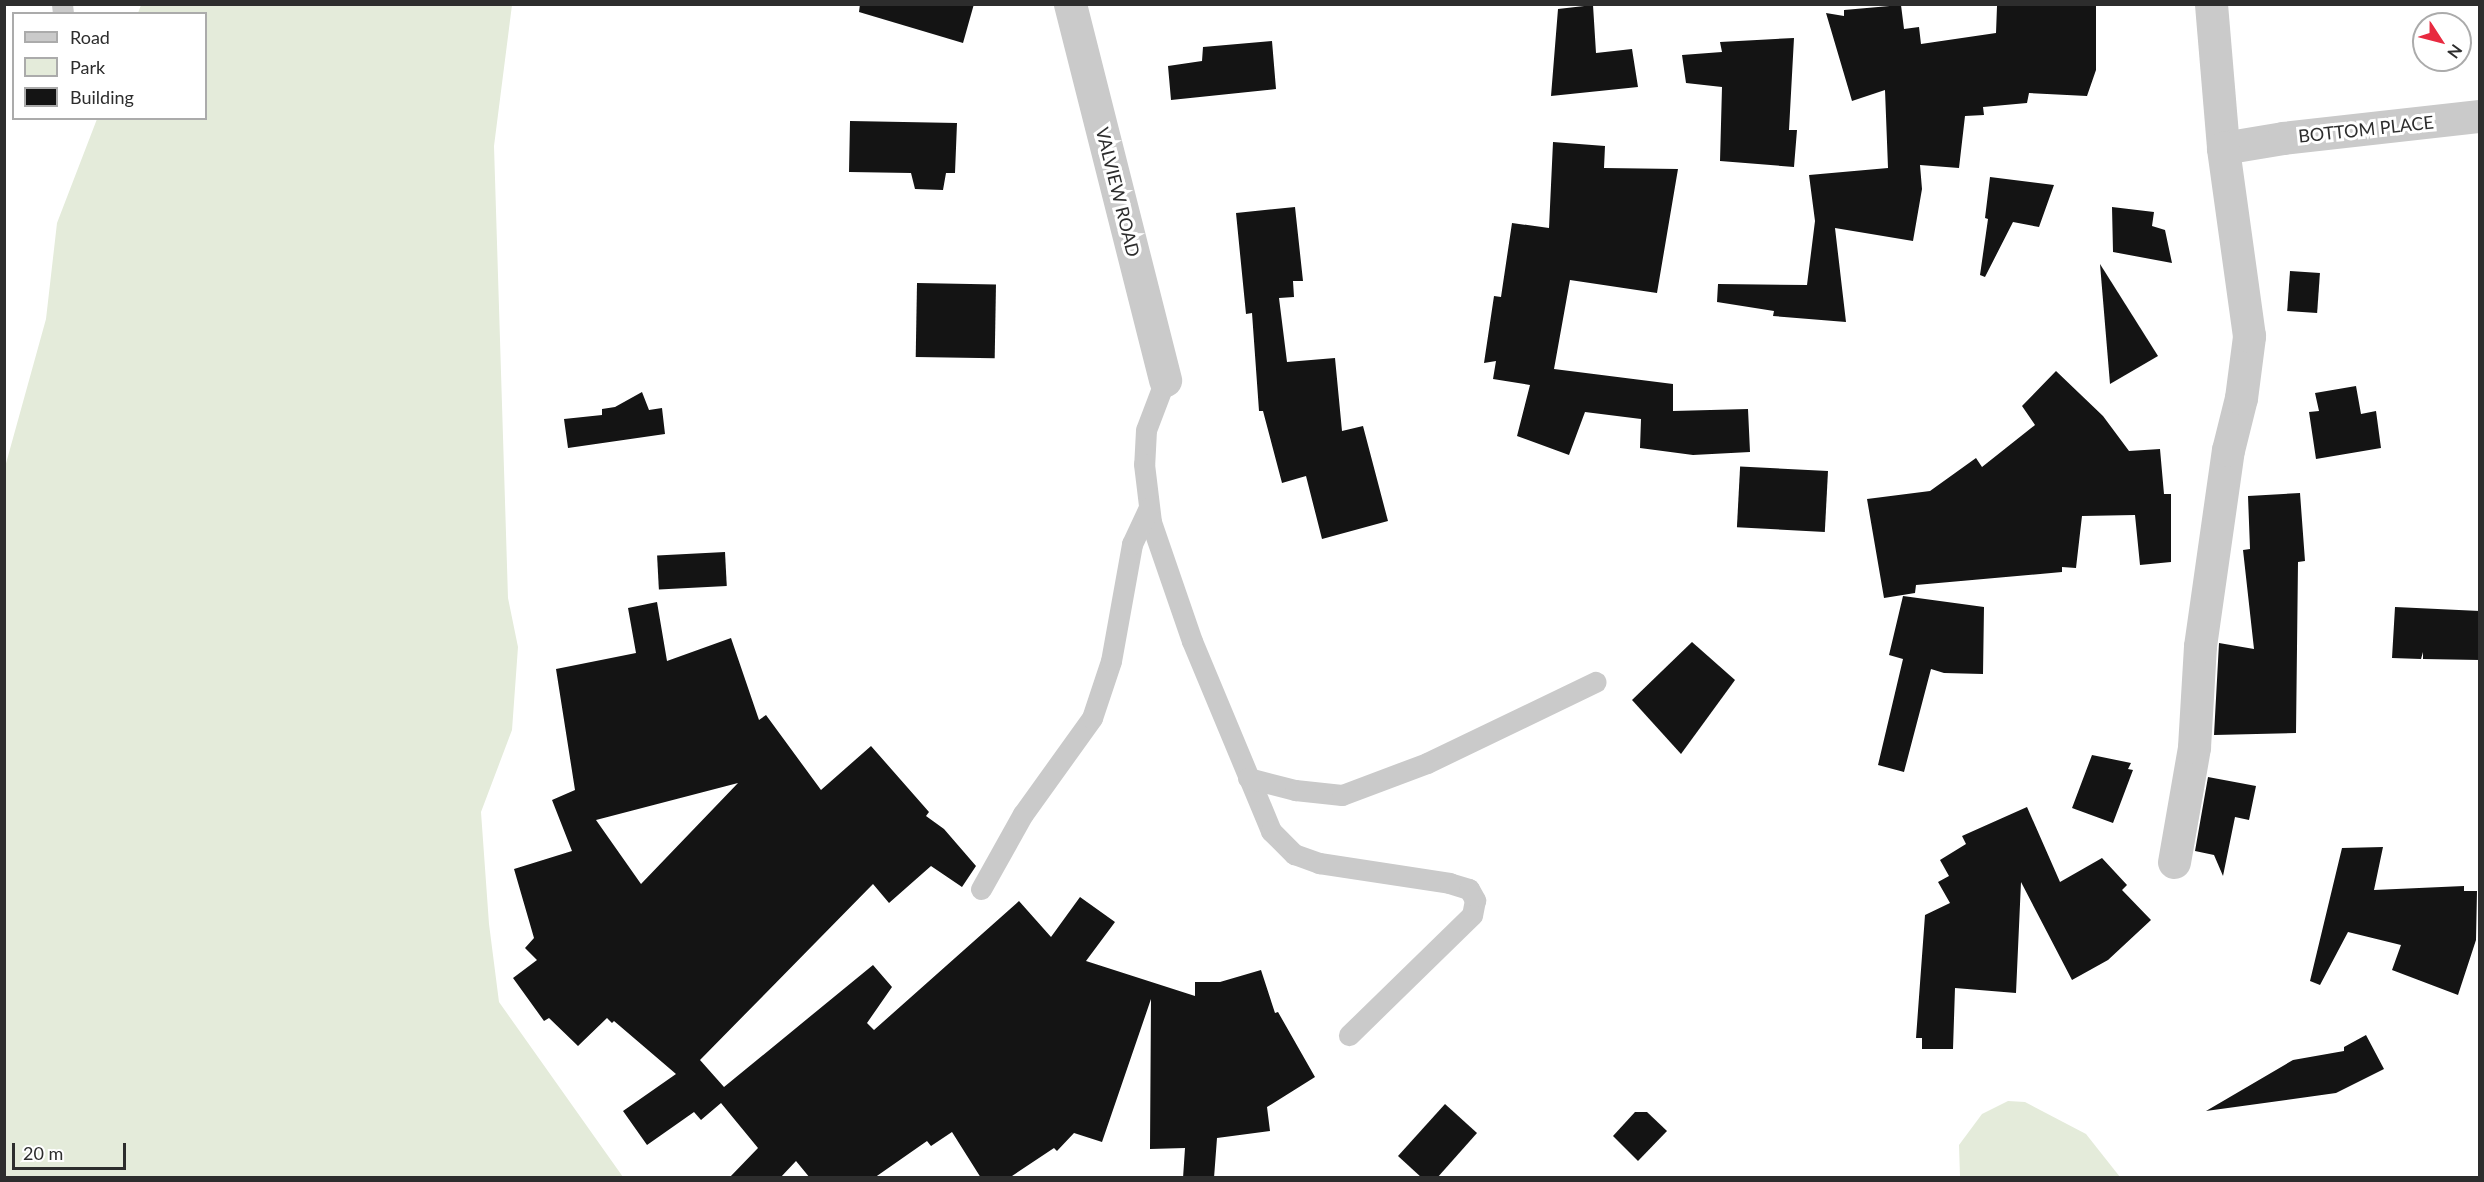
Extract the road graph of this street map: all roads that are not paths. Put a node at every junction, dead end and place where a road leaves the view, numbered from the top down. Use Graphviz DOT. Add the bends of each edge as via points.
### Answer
graph roads {
  1 [pos="1070,4"];
  2 [pos="2211,4"];
  3 [pos="2480,116"];
  4 [pos="2238,145"];
  5 [pos="1165,380"];
  6 [pos="1149,508"];
  7 [pos="1595,682"];
  8 [pos="1248,778"];
  9 [pos="2174,862"];
  10 [pos="981,889"];
  11 [pos="1349,1035"];
  1 -- 5 [label="street, VALVIEW ROAD"];
  2 -- 4 [label="street"];
  3 -- 4 [label="street, BOTTOM PLACE"];
  4 -- 9 [label="street" via="2248,345 2241,398 2228,450 2200,646 2194,747"];
  5 -- 6 [label="lane" via="1146,430 1144,464"];
  6 -- 8 [label="lane" via="1192,641"];
  6 -- 10 [label="lane" via="1132,544 1111,661 1092,718 1023,814"];
  7 -- 8 [label="lane" via="1427,763 1342,795 1295,790"];
  8 -- 11 [label="lane" via="1271,831 1294,854 1319,863 1449,883 1469,889 1475,900 1472,915"];
}
